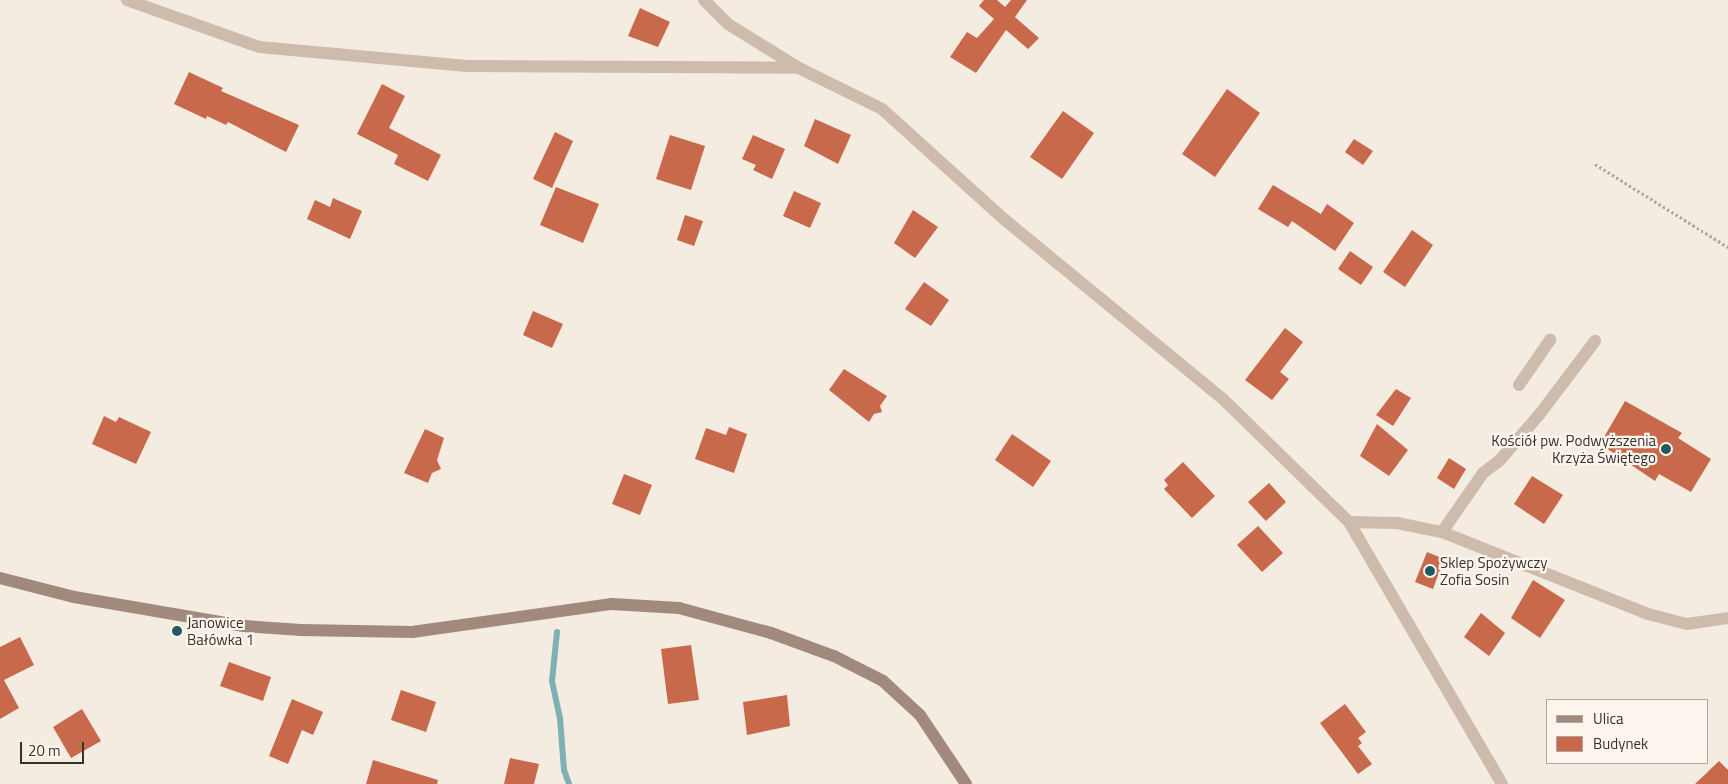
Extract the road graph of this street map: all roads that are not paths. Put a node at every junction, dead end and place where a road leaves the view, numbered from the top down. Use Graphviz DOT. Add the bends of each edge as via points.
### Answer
graph roads {
  1 [pos="127,0"];
  2 [pos="704,0"];
  3 [pos="799,68"];
  4 [pos="1550,340"];
  5 [pos="1595,341"];
  6 [pos="1519,385"];
  7 [pos="1349,522"];
  8 [pos="1442,532"];
  9 [pos="0,578"];
  10 [pos="1728,618"];
  11 [pos="966,784"];
  12 [pos="1502,784"];
  1 -- 3 [label="street" via="259,47 467,66"];
  2 -- 3 [label="street" via="728,24"];
  3 -- 7 [label="street" via="882,109 1005,220 1224,400"];
  4 -- 6 [label="street"];
  5 -- 8 [label="street" via="1539,415 1500,460 1483,473"];
  7 -- 8 [label="street" via="1397,522"];
  7 -- 12 [label="street"];
  8 -- 10 [label="street" via="1648,614 1687,624"];
  9 -- 11 [label="street" via="74,596 244,626 301,630 412,632 612,604 679,608 771,633 834,656 883,681 920,714"];
}
